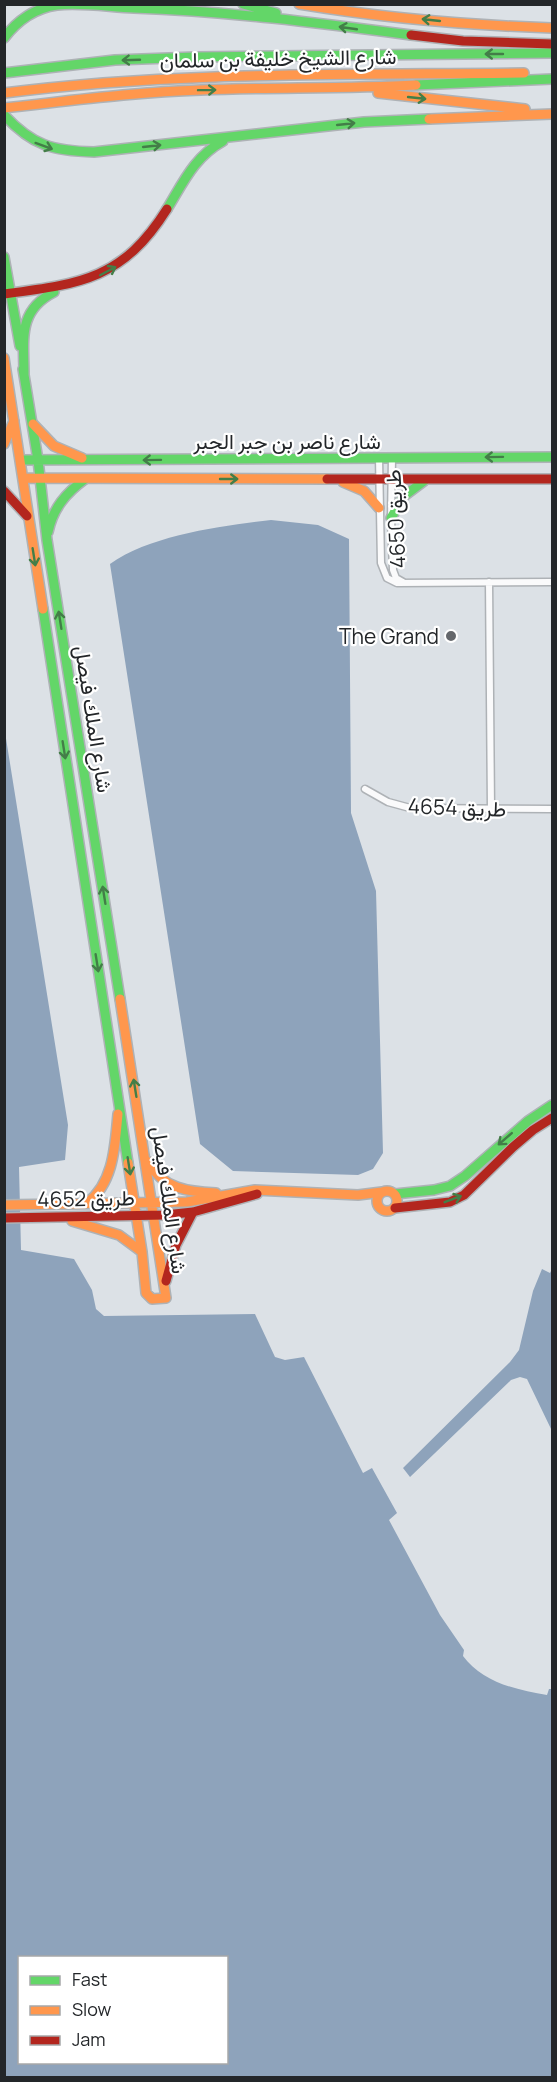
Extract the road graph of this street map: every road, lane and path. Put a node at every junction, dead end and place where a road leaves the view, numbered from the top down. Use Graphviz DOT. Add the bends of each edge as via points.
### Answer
graph roads {
  1 [pos="243,4"];
  2 [pos="299,4"];
  3 [pos="309,22"];
  4 [pos="552,28"];
  5 [pos="4,38"];
  6 [pos="552,44"];
  7 [pos="552,53"];
  8 [pos="4,73"];
  9 [pos="552,73"];
  10 [pos="552,80"];
  11 [pos="338,89"];
  12 [pos="4,93"];
  13 [pos="4,108"];
  14 [pos="552,113"];
  15 [pos="4,115"];
  16 [pos="240,136"];
  17 [pos="4,257"];
  18 [pos="79,282"];
  19 [pos="8,293"];
  20 [pos="4,358"];
  21 [pos="24,375"];
  22 [pos="15,419"];
  23 [pos="32,421"];
  24 [pos="4,444"];
  25 [pos="552,457"];
  26 [pos="378,458"];
  27 [pos="392,458"];
  28 [pos="21,460"];
  29 [pos="38,460"];
  30 [pos="90,461"];
  31 [pos="23,478"];
  32 [pos="40,478"];
  33 [pos="85,478"];
  34 [pos="332,479"];
  35 [pos="379,479"];
  36 [pos="392,479"];
  37 [pos="427,479"];
  38 [pos="552,479"];
  39 [pos="4,491"];
  40 [pos="379,508"];
  41 [pos="28,518"];
  42 [pos="391,518"];
  43 [pos="47,540"];
  44 [pos="489,582"];
  45 [pos="552,582"];
  46 [pos="403,583"];
  47 [pos="365,789"];
  48 [pos="491,809"];
  49 [pos="552,809"];
  50 [pos="119,1102"];
  51 [pos="552,1105"];
  52 [pos="552,1118"];
  53 [pos="144,1146"];
  54 [pos="274,1191"];
  55 [pos="382,1192"];
  56 [pos="230,1193"];
  57 [pos="395,1194"];
  58 [pos="358,1195"];
  59 [pos="134,1202"];
  60 [pos="152,1202"];
  61 [pos="377,1203"];
  62 [pos="85,1204"];
  63 [pos="4,1205"];
  64 [pos="395,1208"];
  65 [pos="193,1212"];
  66 [pos="136,1215"];
  67 [pos="154,1215"];
  68 [pos="4,1218"];
  69 [pos="64,1218"];
  70 [pos="142,1252"];
  71 [pos="165,1289"];
  1 -- 3 [label="main road"];
  4 -- 2 [label="main road, شارع الشيخ خليفة بن سلمان, one-way" via="347,12"];
  3 -- 5 [label="main road" via="169,9 58,5 29,14"];
  6 -- 3 [label="main road, one-way" via="463,41"];
  7 -- 8 [label="main road, شارع الشيخ خليفة بن سلمان, one-way" via="196,57 115,60"];
  9 -- 12 [label="main road, شارع الشيخ خليفة بن سلمان" via="198,76"];
  10 -- 11 [label="main road"];
  13 -- 11 [label="main road, one-way" via="189,91"];
  11 -- 14 [label="main road, one-way"];
  16 -- 14 [label="main road, one-way" via="364,122"];
  15 -- 16 [label="main road, one-way" via="34,142 60,152 94,152"];
  18 -- 16 [label="main road, one-way" via="106,272 132,254 160,222 199,158 218,143"];
  17 -- 19 [label="main road, شارع الملك فيصل"];
  18 -- 19 [label="main road"];
  18 -- 21 [label="main road" via="42,296 29,310 25,322"];
  19 -- 21 [label="main road, شارع الملك فيصل"];
  20 -- 22 [label="main road, شارع الملك فيصل"];
  21 -- 23 [label="main road, شارع الملك فيصل"];
  22 -- 24 [label="main road"];
  22 -- 28 [label="main road, شارع الملك فيصل"];
  23 -- 29 [label="main road, شارع الملك فيصل"];
  23 -- 30 [label="main road" via="50,444"];
  25 -- 27 [label="main road, شارع ناصر بن جبر الجبر, one-way"];
  26 -- 27 [label="main road, شارع ناصر بن جبر الجبر"];
  26 -- 30 [label="main road, شارع ناصر بن جبر الجبر, one-way"];
  26 -- 35 [label="street, طريق 4650"];
  27 -- 36 [label="street, طريق 4650"];
  28 -- 29 [label="main road, شارع ناصر بن جبر الجبر"];
  28 -- 31 [label="main road, شارع الملك فيصل"];
  29 -- 30 [label="main road, شارع ناصر بن جبر الجبر"];
  29 -- 32 [label="main road, شارع الملك فيصل"];
  31 -- 32 [label="main road, شارع ناصر بن جبر الجبر"];
  31 -- 41 [label="main road, شارع الملك فيصل"];
  32 -- 33 [label="main road, شارع ناصر بن جبر الجبر"];
  32 -- 43 [label="main road, شارع الملك فيصل"];
  33 -- 34 [label="main road, شارع ناصر بن جبر الجبر, one-way"];
  33 -- 43 [label="main road" via="58,505"];
  34 -- 35 [label="main road, شارع ناصر بن جبر الجبر"];
  34 -- 40 [label="main road" via="364,489"];
  35 -- 36 [label="main road, شارع ناصر بن جبر الجبر"];
  35 -- 40 [label="street, طريق 4650"];
  36 -- 37 [label="main road, شارع ناصر بن جبر الجبر"];
  36 -- 42 [label="street, طريق 4650"];
  37 -- 38 [label="main road, شارع ناصر بن جبر الجبر"];
  37 -- 42 [label="main road" via="404,494"];
  39 -- 41 [label="main road"];
  40 -- 46 [label="street, طريق 4650" via="382,569 387,578"];
  41 -- 50 [label="main road, شارع الملك فيصل, one-way"];
  42 -- 46 [label="street, طريق 4650" via="393,570"];
  53 -- 43 [label="main road, شارع الملك فيصل, one-way"];
  44 -- 45 [label="street"];
  44 -- 46 [label="street"];
  44 -- 48 [label="street"];
  47 -- 48 [label="street, طريق 4654" via="402,807"];
  48 -- 49 [label="street, طريق 4654"];
  50 -- 59 [label="main road, شارع الملك فيصل, one-way"];
  50 -- 62 [label="main road" via="109,1169 99,1192"];
  51 -- 57 [label="main road, one-way" via="528,1120 450,1186"];
  64 -- 52 [label="main road, one-way" via="450,1202 464,1195 513,1147"];
  53 -- 56 [label="main road" via="151,1168 172,1186 188,1191"];
  53 -- 60 [label="main road, شارع الملك فيصل"];
  54 -- 56 [label="main road, طريق 4652"];
  54 -- 58 [label="main road, طريق 4652"];
  54 -- 65 [label="main road, طريق 4652"];
  55 -- 57 [label="main road"];
  55 -- 58 [label="main road"];
  55 -- 61 [label="main road"];
  56 -- 60 [label="main road, طريق 4652" via="187,1202"];
  57 -- 64 [label="main road"];
  58 -- 61 [label="main road"];
  59 -- 60 [label="main road, طريق 4652"];
  59 -- 62 [label="main road, طريق 4652"];
  59 -- 66 [label="main road, شارع الملك فيصل"];
  60 -- 67 [label="main road, شارع الملك فيصل"];
  61 -- 64 [label="main road" via="384,1211"];
  62 -- 63 [label="main road, طريق 4652"];
  65 -- 67 [label="main road, طريق 4652"];
  65 -- 71 [label="main road" via="174,1250"];
  66 -- 67 [label="main road, طريق 4652"];
  66 -- 69 [label="main road, طريق 4652"];
  66 -- 70 [label="main road, شارع الملك فيصل"];
  67 -- 71 [label="main road, شارع الملك فيصل"];
  68 -- 69 [label="main road, طريق 4652"];
  69 -- 70 [label="main road" via="121,1236"];
  70 -- 71 [label="main road, شارع الملك فيصل" via="148,1297 166,1298"];
}
